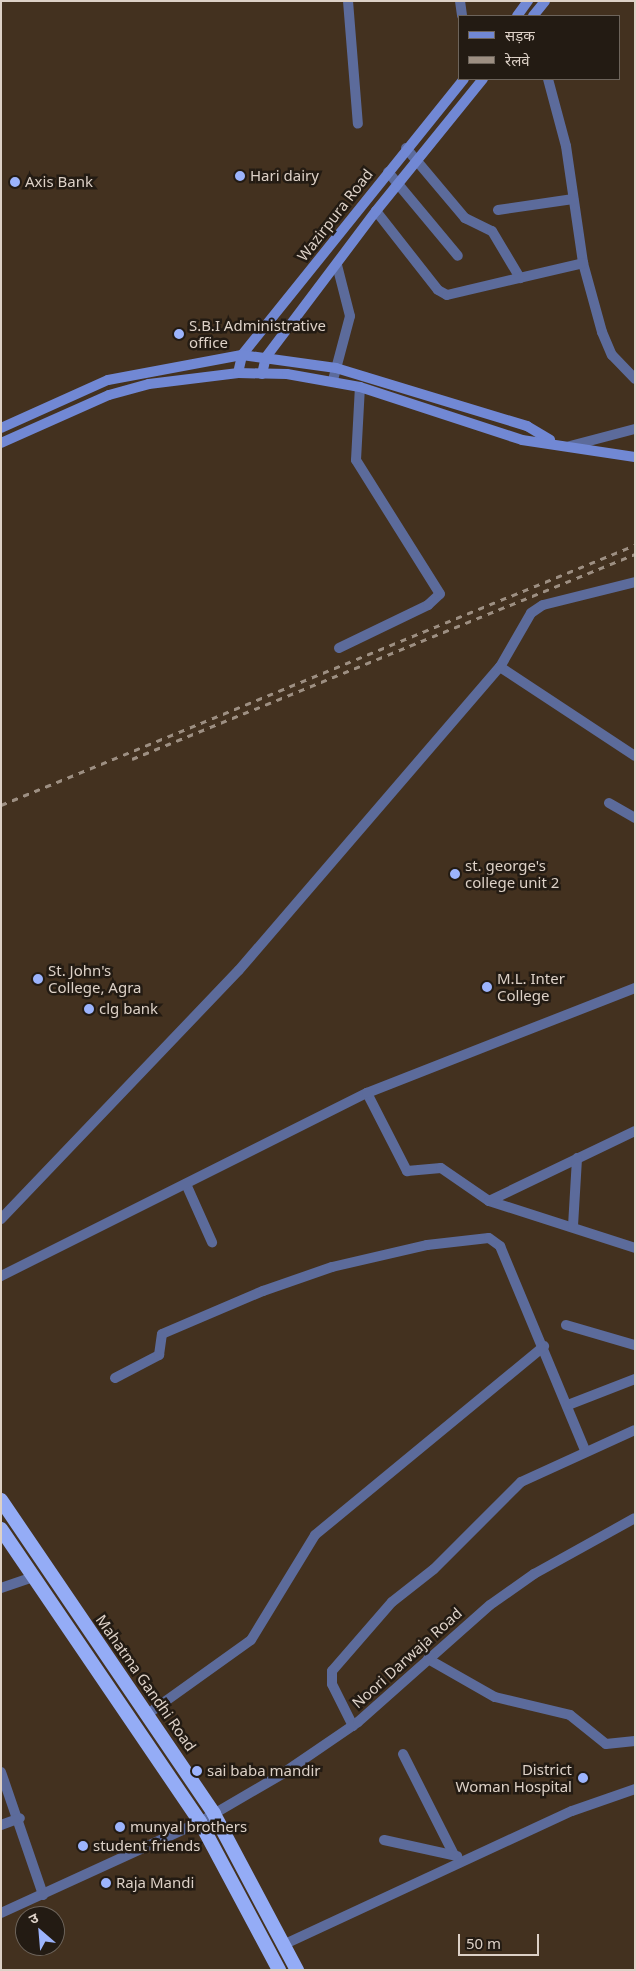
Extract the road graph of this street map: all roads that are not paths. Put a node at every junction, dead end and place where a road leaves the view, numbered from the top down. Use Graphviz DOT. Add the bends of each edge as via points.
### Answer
graph roads {
  1 [pos="348,1"];
  2 [pos="460,1"];
  3 [pos="528,1"];
  4 [pos="545,1"];
  5 [pos="462,15"];
  6 [pos="518,15"];
  7 [pos="534,15"];
  8 [pos="463,80"];
  9 [pos="482,80"];
  10 [pos="548,80"];
  11 [pos="358,124"];
  12 [pos="406,148"];
  13 [pos="417,159"];
  14 [pos="388,172"];
  15 [pos="398,184"];
  16 [pos="573,199"];
  17 [pos="498,210"];
  18 [pos="376,211"];
  19 [pos="458,256"];
  20 [pos="582,263"];
  21 [pos="337,265"];
  22 [pos="520,278"];
  23 [pos="242,355"];
  24 [pos="266,357"];
  25 [pos="336,368"];
  26 [pos="238,373"];
  27 [pos="262,374"];
  28 [pos="635,379"];
  29 [pos="333,380"];
  30 [pos="360,387"];
  31 [pos="1,428"];
  32 [pos="635,429"];
  33 [pos="551,440"];
  34 [pos="1,444"];
  35 [pos="570,446"];
  36 [pos="635,457"];
  37 [pos="635,582"];
  38 [pos="339,648"];
  39 [pos="500,667"];
  40 [pos="635,756"];
  41 [pos="609,804"];
  42 [pos="635,818"];
  43 [pos="635,988"];
  44 [pos="367,1092"];
  45 [pos="635,1131"];
  46 [pos="577,1158"];
  47 [pos="186,1184"];
  48 [pos="489,1201"];
  49 [pos="1,1219"];
  50 [pos="572,1226"];
  51 [pos="212,1242"];
  52 [pos="635,1248"];
  53 [pos="1,1276"];
  54 [pos="566,1325"];
  55 [pos="635,1345"];
  56 [pos="544,1346"];
  57 [pos="115,1378"];
  58 [pos="635,1380"];
  59 [pos="568,1405"];
  60 [pos="635,1430"];
  61 [pos="585,1450"];
  62 [pos="1,1500"];
  63 [pos="635,1518"];
  64 [pos="1,1529"];
  65 [pos="33,1577"];
  66 [pos="1,1588"];
  67 [pos="428,1659"];
  68 [pos="149,1713"];
  69 [pos="353,1726"];
  70 [pos="635,1741"];
  71 [pos="403,1754"];
  72 [pos="1,1772"];
  73 [pos="635,1789"];
  74 [pos="214,1814"];
  75 [pos="20,1818"];
  76 [pos="200,1822"];
  77 [pos="1,1824"];
  78 [pos="384,1840"];
  79 [pos="453,1853"];
  80 [pos="462,1859"];
  81 [pos="43,1895"];
  82 [pos="1,1912"];
  83 [pos="284,1944"];
  84 [pos="279,1970"];
  85 [pos="296,1970"];
  1 -- 11 [label="street"];
  2 -- 5 [label="street"];
  3 -- 6 [label="main road"];
  4 -- 7 [label="main road"];
  8 -- 12 [label="main road, Wazirpura Road"];
  9 -- 13 [label="main road, Wazirpura Road"];
  10 -- 16 [label="street" via="566,146"];
  12 -- 13 [label="street"];
  12 -- 14 [label="main road, Wazirpura Road"];
  13 -- 15 [label="main road, Wazirpura Road"];
  13 -- 22 [label="street" via="465,218 492,231"];
  14 -- 15 [label="street"];
  14 -- 23 [label="main road, Wazirpura Road"];
  15 -- 18 [label="main road, Wazirpura Road"];
  15 -- 19 [label="street"];
  16 -- 17 [label="street"];
  16 -- 20 [label="street"];
  18 -- 21 [label="main road, Wazirpura Road"];
  18 -- 22 [label="street" via="440,293 458,295"];
  20 -- 22 [label="street"];
  20 -- 28 [label="street" via="607,346"];
  21 -- 24 [label="main road, Wazirpura Road"];
  21 -- 25 [label="street" via="350,316"];
  23 -- 24 [label="main road"];
  23 -- 26 [label="main road, Wazirpura Road"];
  23 -- 31 [label="main road" via="108,380"];
  24 -- 25 [label="main road"];
  24 -- 27 [label="main road, Wazirpura Road"];
  25 -- 29 [label="street"];
  25 -- 33 [label="main road" via="527,426"];
  26 -- 27 [label="main road"];
  26 -- 34 [label="main road" via="149,384 109,395"];
  27 -- 29 [label="main road"];
  29 -- 30 [label="main road"];
  30 -- 33 [label="main road" via="522,440"];
  30 -- 38 [label="street" via="356,460 440,594 428,605"];
  32 -- 35 [label="street"];
  33 -- 35 [label="main road"];
  35 -- 36 [label="main road"];
  37 -- 39 [label="street" via="542,605 520,626"];
  39 -- 40 [label="street"];
  39 -- 49 [label="street" via="238,970"];
  41 -- 42 [label="street"];
  43 -- 44 [label="street"];
  44 -- 47 [label="street"];
  44 -- 48 [label="street" via="404,1169 441,1168"];
  45 -- 46 [label="street"];
  46 -- 48 [label="street"];
  46 -- 50 [label="street"];
  47 -- 51 [label="street"];
  47 -- 53 [label="street"];
  48 -- 50 [label="street"];
  50 -- 52 [label="street"];
  54 -- 55 [label="street"];
  56 -- 57 [label="street" via="500,1246 489,1238 477,1238 332,1267 263,1291 162,1334 158,1355"];
  56 -- 59 [label="street"];
  56 -- 68 [label="street" via="321,1530 251,1640"];
  58 -- 59 [label="street"];
  59 -- 61 [label="street"];
  60 -- 61 [label="street"];
  61 -- 69 [label="street" via="538,1472 507,1493 434,1568 392,1602 338,1664 330,1679"];
  62 -- 68 [label="highway, Mahatma Gandhi Road"];
  63 -- 67 [label="street, Noori Darwaja Road" via="534,1574"];
  64 -- 65 [label="highway, Mahatma Gandhi Road"];
  65 -- 66 [label="street"];
  65 -- 76 [label="highway, Mahatma Gandhi Road" via="139,1726"];
  67 -- 69 [label="street, Noori Darwaja Road"];
  67 -- 70 [label="street" via="495,1697 570,1715 606,1744"];
  68 -- 74 [label="highway, Mahatma Gandhi Road"];
  69 -- 74 [label="street, Noori Darwaja Road"];
  71 -- 79 [label="street"];
  72 -- 75 [label="street"];
  73 -- 80 [label="street"];
  74 -- 76 [label="street, Noori Darwaja Road"];
  74 -- 83 [label="highway, Mahatma Gandhi Road"];
  75 -- 77 [label="street"];
  75 -- 81 [label="street"];
  76 -- 81 [label="street, Noori Darwaja Road"];
  76 -- 84 [label="highway, Mahatma Gandhi Road"];
  78 -- 79 [label="street"];
  79 -- 80 [label="street"];
  80 -- 83 [label="street"];
  81 -- 82 [label="street, Noori Darwaja Road"];
  83 -- 85 [label="highway, Mahatma Gandhi Road"];
}
